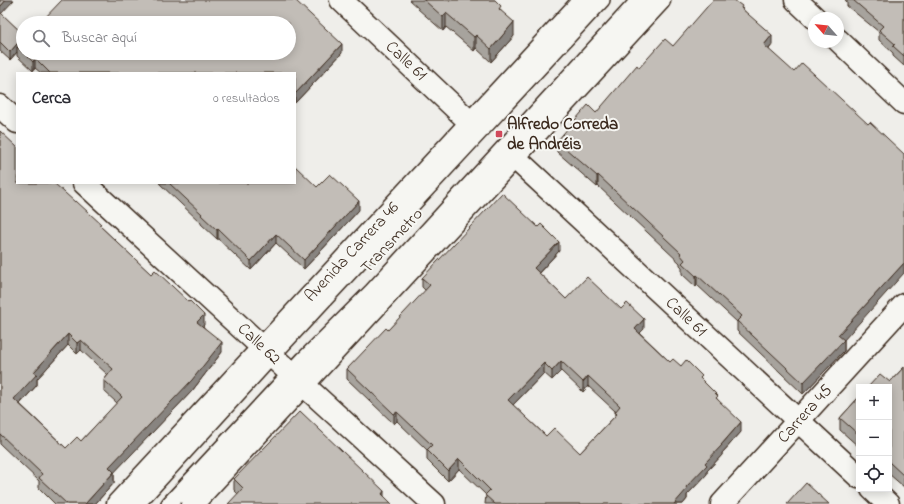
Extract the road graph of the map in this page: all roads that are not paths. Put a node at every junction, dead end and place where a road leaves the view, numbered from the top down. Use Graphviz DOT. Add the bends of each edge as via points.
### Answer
graph roads {
  1 [pos="341,0"];
  2 [pos="585,0"];
  3 [pos="602,0"];
  4 [pos="639,0"];
  5 [pos="659,0"];
  6 [pos="796,0"];
  7 [pos="809,12"];
  8 [pos="844,46"];
  9 [pos="904,102"];
  10 [pos="0,106"];
  11 [pos="16,121"];
  12 [pos="471,123"];
  13 [pos="514,157"];
  14 [pos="85,184"];
  15 [pos="904,305"];
  16 [pos="268,352"];
  17 [pos="297,379"];
  18 [pos="799,421"];
  19 [pos="856,474"];
  20 [pos="875,492"];
  21 [pos="118,504"];
  22 [pos="137,504"];
  23 [pos="169,504"];
  24 [pos="192,504"];
  25 [pos="434,504"];
  26 [pos="722,504"];
  27 [pos="888,504"];
  1 -- 12 [label="street, Calle 61"];
  2 -- 12 [label="street, Avenida Carrera 46"];
  3 -- 16 [label="lane, Transmetro"];
  4 -- 17 [label="lane, Transmetro" via="372,291"];
  5 -- 13 [label="street"];
  6 -- 7 [label="street"];
  8 -- 9 [label="street"];
  10 -- 11 [label="street"];
  12 -- 16 [label="street, Avenida Carrera 46"];
  13 -- 17 [label="street"];
  13 -- 18 [label="street, Calle 61"];
  14 -- 16 [label="street, Calle 62"];
  15 -- 18 [label="street, Carrera 45"];
  16 -- 17 [label="street, Calle 62"];
  16 -- 21 [label="street, Avenida Carrera 46"];
  16 -- 22 [label="lane, Transmetro"];
  17 -- 23 [label="lane, Transmetro"];
  17 -- 24 [label="street"];
  17 -- 25 [label="street, Calle 62"];
  18 -- 19 [label="street, Calle 61"];
  18 -- 26 [label="street, Carrera 45"];
  20 -- 27 [label="street"];
}
